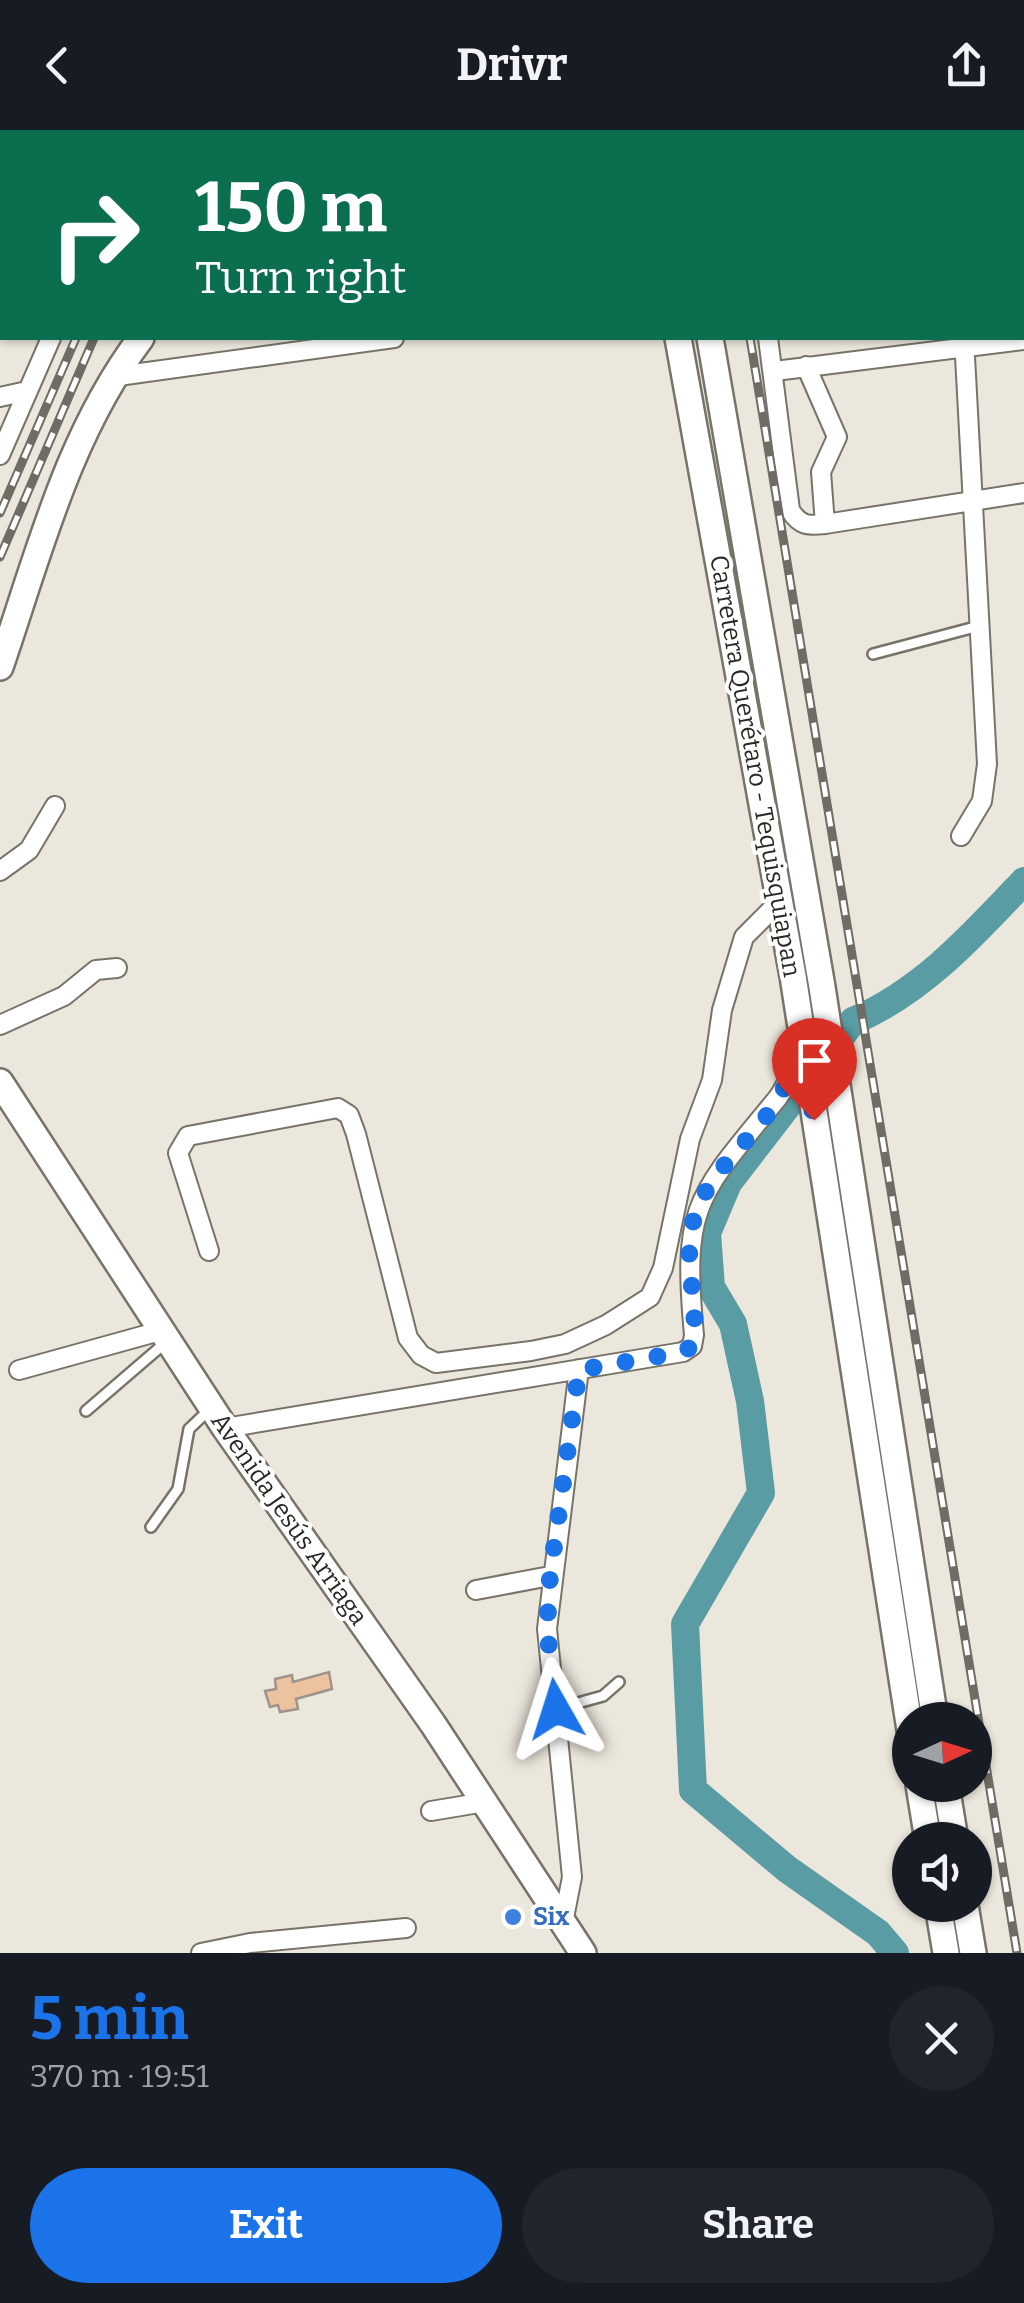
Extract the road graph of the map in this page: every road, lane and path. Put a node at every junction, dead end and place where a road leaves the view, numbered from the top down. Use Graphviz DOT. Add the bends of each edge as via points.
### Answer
graph roads {
  1 [pos="50,340"];
  2 [pos="139,340"];
  3 [pos="379,340"];
  4 [pos="678,340"];
  5 [pos="710,340"];
  6 [pos="768,340"];
  7 [pos="1024,340"];
  8 [pos="964,342"];
  9 [pos="806,366"];
  10 [pos="775,371"];
  11 [pos="111,377"];
  12 [pos="27,392"];
  13 [pos="0,396"];
  14 [pos="0,455"];
  15 [pos="1024,494"];
  16 [pos="974,501"];
  17 [pos="826,524"];
  18 [pos="979,626"];
  19 [pos="872,654"];
  20 [pos="0,667"];
  21 [pos="55,806"];
  22 [pos="961,836"];
  23 [pos="0,871"];
  24 [pos="780,901"];
  25 [pos="117,968"];
  26 [pos="0,1025"];
  27 [pos="804,1058"];
  28 [pos="0,1082"];
  29 [pos="209,1251"];
  30 [pos="164,1336"];
  31 [pos="19,1370"];
  32 [pos="579,1370"];
  33 [pos="86,1411"];
  34 [pos="218,1418"];
  35 [pos="150,1527"];
  36 [pos="550,1576"];
  37 [pos="476,1590"];
  38 [pos="619,1682"];
  39 [pos="906,1702"];
  40 [pos="932,1702"];
  41 [pos="556,1709"];
  42 [pos="485,1802"];
  43 [pos="430,1812"];
  44 [pos="564,1918"];
  45 [pos="941,1922"];
  46 [pos="968,1922"];
  47 [pos="406,1928"];
  48 [pos="201,1953"];
  49 [pos="583,1953"];
  50 [pos="946,1953"];
  51 [pos="973,1953"];
  1 -- 12 [label="street"];
  2 -- 11 [label="main road"];
  3 -- 11 [label="street"];
  4 -- 24 [label="main road, Carretera Querétaro - Tequisquiapan"];
  5 -- 40 [label="main road, Carretera Querétaro - Tequisquiapan" via="841,1109"];
  6 -- 10 [label="street"];
  7 -- 8 [label="street"];
  8 -- 9 [label="street"];
  8 -- 16 [label="street"];
  9 -- 10 [label="street"];
  9 -- 17 [label="street" via="837,437 821,472"];
  10 -- 17 [label="street" via="790,510 807,526"];
  11 -- 20 [label="main road" via="74,450"];
  12 -- 13 [label="street"];
  12 -- 14 [label="street"];
  15 -- 16 [label="street"];
  16 -- 17 [label="street"];
  16 -- 18 [label="street"];
  18 -- 19 [label="lane"];
  18 -- 22 [label="street" via="988,764 982,801"];
  21 -- 23 [label="street" via="29,850"];
  24 -- 27 [label="main road, Carretera Querétaro - Tequisquiapan"];
  24 -- 29 [label="street" via="744,937 664,1268 650,1297 635,1308 565,1344 531,1352 436,1363 420,1355 408,1338 356,1134 338,1108 180,1142"];
  25 -- 26 [label="street" via="96,970 64,996"];
  27 -- 32 [label="street" via="788,1070 781,1094 714,1174 700,1203 688,1260 692,1346"];
  27 -- 39 [label="main road, Carretera Querétaro - Tequisquiapan"];
  28 -- 30 [label="main road, Avenida Jesús Arriaga"];
  30 -- 31 [label="street"];
  30 -- 33 [label="lane"];
  30 -- 34 [label="main road, Avenida Jesús Arriaga"];
  32 -- 34 [label="street"];
  32 -- 36 [label="street"];
  34 -- 35 [label="lane" via="189,1429 178,1489"];
  34 -- 42 [label="main road, Avenida Jesús Arriaga"];
  36 -- 37 [label="street"];
  36 -- 41 [label="street" via="547,1629"];
  38 -- 41 [label="lane" via="603,1696"];
  41 -- 44 [label="street" via="572,1877"];
  42 -- 43 [label="street"];
  42 -- 44 [label="main road, Avenida Jesús Arriaga"];
  44 -- 49 [label="main road, Avenida Jesús Arriaga"];
  45 -- 50 [label="main road"];
  46 -- 51 [label="main road"];
  47 -- 48 [label="street"];
}
